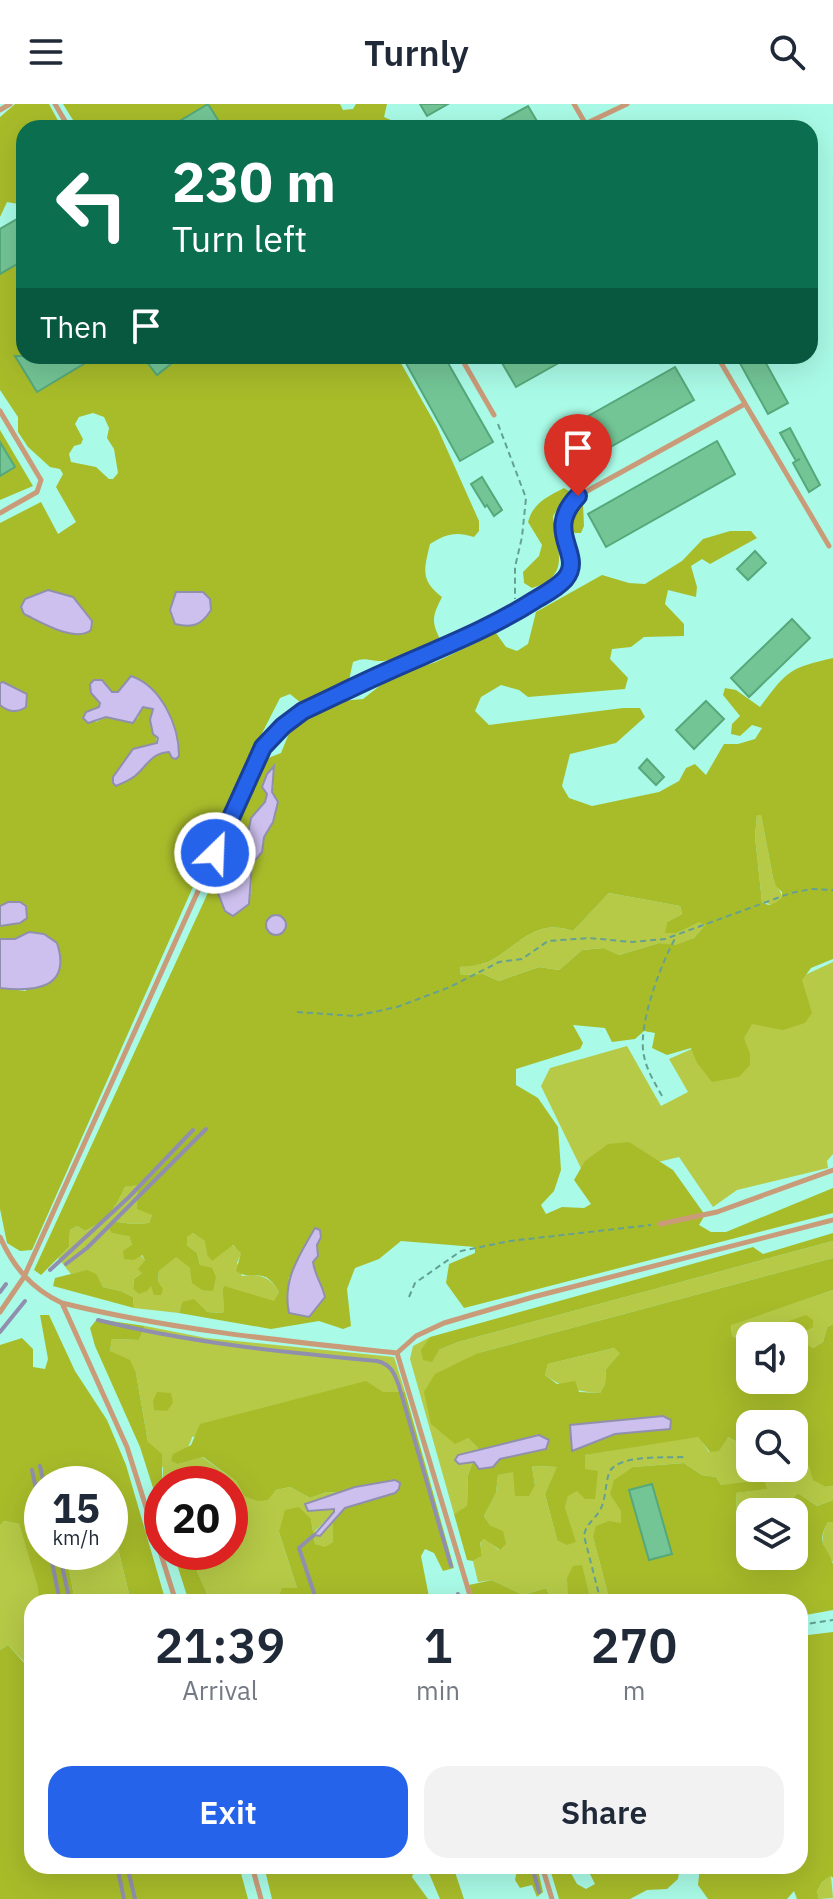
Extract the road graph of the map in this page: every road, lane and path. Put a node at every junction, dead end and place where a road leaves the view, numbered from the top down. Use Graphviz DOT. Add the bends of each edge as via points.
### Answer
graph roads {
  1 [pos="10,104"];
  2 [pos="627,104"];
  3 [pos="0,110"];
  4 [pos="597,120"];
  5 [pos="465,364"];
  6 [pos="721,364"];
  7 [pos="743,405"];
  8 [pos="0,411"];
  9 [pos="494,415"];
  10 [pos="0,513"];
  11 [pos="829,546"];
  12 [pos="516,613"];
  13 [pos="833,890"];
  14 [pos="677,936"];
  15 [pos="297,1012"];
  16 [pos="662,1096"];
  17 [pos="833,1170"];
  18 [pos="833,1220"];
  19 [pos="660,1224"];
  20 [pos="0,1237"];
  21 [pos="24,1277"];
  22 [pos="409,1297"];
  23 [pos="62,1303"];
  24 [pos="0,1312"];
  25 [pos="397,1353"];
  26 [pos="686,1457"];
  27 [pos="173,1594"];
  28 [pos="470,1594"];
  29 [pos="599,1594"];
  30 [pos="833,1620"];
  31 [pos="808,1624"];
  32 [pos="254,1874"];
  33 [pos="544,1874"];
  34 [pos="261,1899"];
  35 [pos="552,1899"];
  1 -- 3 [label="lane"];
  2 -- 4 [label="lane"];
  5 -- 9 [label="lane"];
  6 -- 7 [label="lane"];
  7 -- 11 [label="lane"];
  7 -- 12 [label="lane" via="578,496 562,517 571,567 567,578"];
  8 -- 10 [label="lane" via="41,480 37,492"];
  9 -- 12 [label="path" via="526,498 515,567"];
  12 -- 21 [label="lane" via="303,711 263,747"];
  13 -- 14 [label="path" via="791,893"];
  14 -- 15 [label="path" via="632,942 548,941 522,959 499,962 397,1007 355,1016"];
  14 -- 16 [label="path" via="654,987 642,1052"];
  17 -- 19 [label="lane" via="717,1212"];
  18 -- 25 [label="lane" via="444,1323 416,1336"];
  19 -- 22 [label="path" via="461,1251 415,1283"];
  20 -- 21 [label="lane"];
  21 -- 23 [label="lane" via="40,1293"];
  21 -- 24 [label="lane"];
  23 -- 25 [label="lane" via="127,1319"];
  23 -- 27 [label="lane" via="127,1447"];
  25 -- 28 [label="lane"];
  26 -- 29 [label="path" via="626,1460 610,1470 600,1512 584,1536"];
  30 -- 31 [label="path"];
  32 -- 34 [label="lane"];
  33 -- 35 [label="lane"];
}
